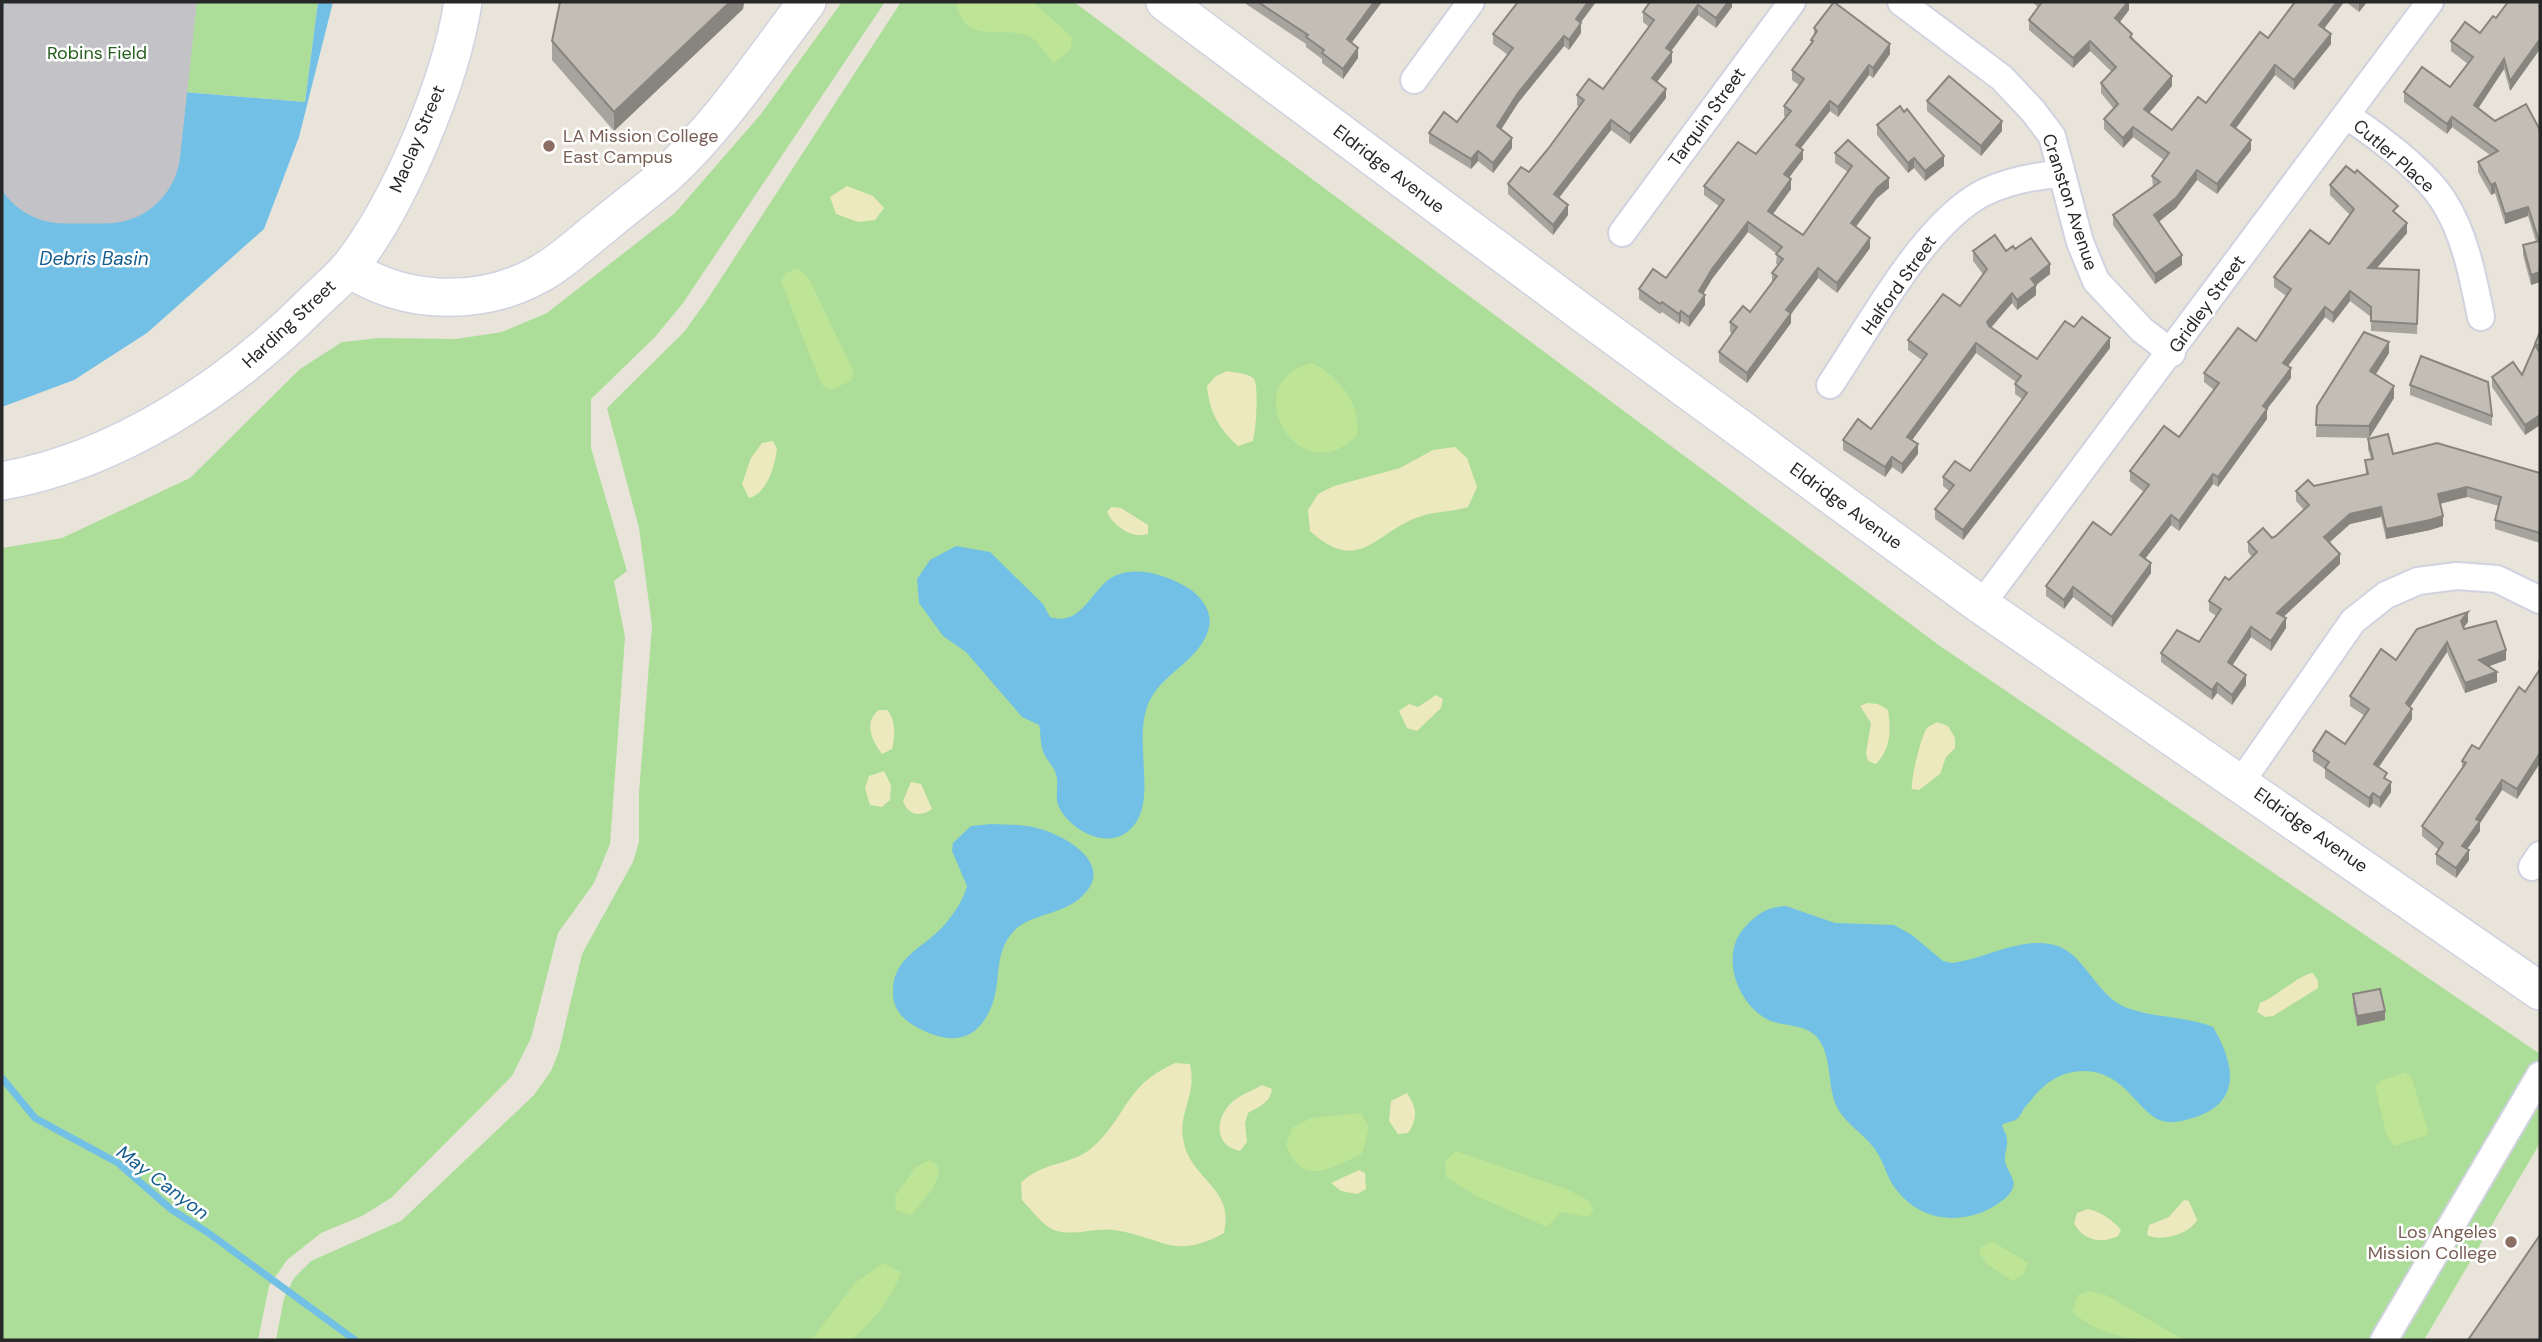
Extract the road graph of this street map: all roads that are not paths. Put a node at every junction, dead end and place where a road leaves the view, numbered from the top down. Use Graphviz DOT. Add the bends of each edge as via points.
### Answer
graph roads {
  1 [pos="463,2"];
  2 [pos="807,2"];
  3 [pos="1165,2"];
  4 [pos="1471,2"];
  5 [pos="1792,2"];
  6 [pos="1901,2"];
  7 [pos="2430,2"];
  8 [pos="1414,80"];
  9 [pos="2346,115"];
  10 [pos="2060,174"];
  11 [pos="1622,233"];
  12 [pos="349,268"];
  13 [pos="2481,317"];
  14 [pos="2172,353"];
  15 [pos="1830,385"];
  16 [pos="2,481"];
  17 [pos="2540,600"];
  18 [pos="1981,605"];
  19 [pos="2241,782"];
  20 [pos="2540,991"];
  21 [pos="2540,1075"];
  22 [pos="2384,1340"];
  1 -- 12 [label="street, Maclay Street" via="434,108 397,190"];
  2 -- 12 [label="street, Harding Street" via="667,174 536,276 470,296 429,297 388,289"];
  3 -- 18 [label="street, Eldridge Avenue"];
  4 -- 8 [label="street"];
  5 -- 11 [label="street, Tarquin Street"];
  6 -- 10 [label="street, Cranston Avenue" via="2002,78 2026,103 2052,136"];
  7 -- 9 [label="street, Gridley Street"];
  9 -- 13 [label="street, Cutler Place" via="2373,134 2443,200 2469,258"];
  9 -- 14 [label="street, Gridley Street"];
  10 -- 14 [label="street, Cranston Avenue" via="2096,281 2134,322"];
  10 -- 15 [label="street, Halford Street" via="2026,176 1982,194 1956,212 1925,243"];
  12 -- 16 [label="street, Harding Street" via="276,339 198,399 141,432 79,458"];
  14 -- 18 [label="street, Gridley Street"];
  17 -- 19 [label="street" via="2497,579 2457,576 2418,581 2386,595 2353,621"];
  18 -- 19 [label="street, Eldridge Avenue"];
  19 -- 20 [label="street, Eldridge Avenue"];
  21 -- 22 [label="street"];
}
